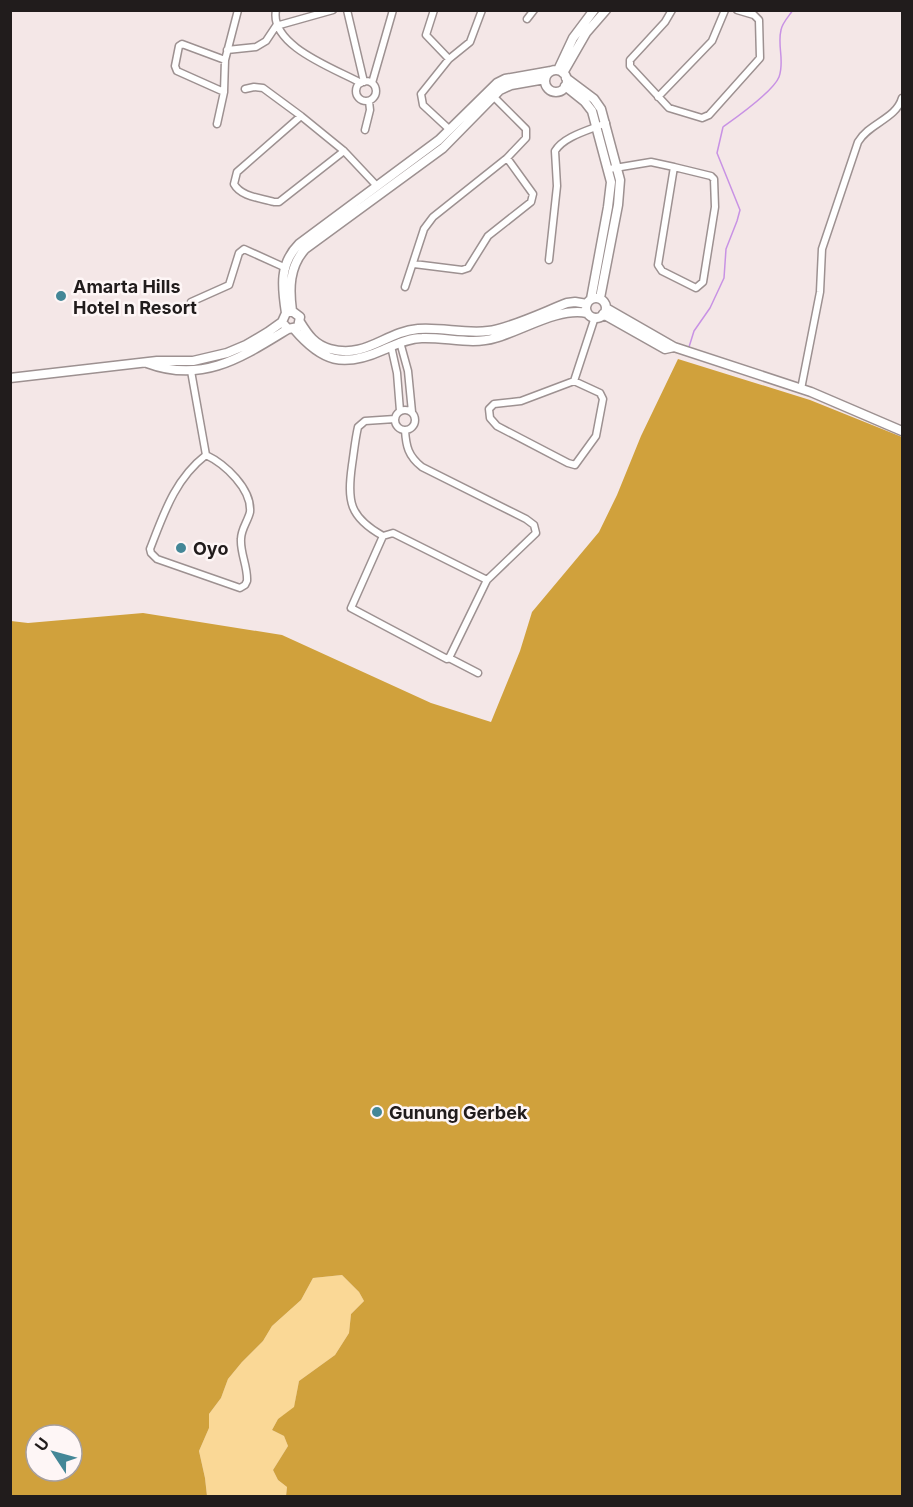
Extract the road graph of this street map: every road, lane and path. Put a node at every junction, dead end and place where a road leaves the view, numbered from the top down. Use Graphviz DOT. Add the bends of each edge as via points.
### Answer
graph roads {
  1 [pos="238,10"];
  2 [pos="276,10"];
  3 [pos="333,10"];
  4 [pos="346,10"];
  5 [pos="393,10"];
  6 [pos="434,10"];
  7 [pos="482,10"];
  8 [pos="534,10"];
  9 [pos="594,10"];
  10 [pos="606,10"];
  11 [pos="672,10"];
  12 [pos="725,10"];
  13 [pos="737,10"];
  14 [pos="527,19"];
  15 [pos="276,26"];
  16 [pos="227,50"];
  17 [pos="449,59"];
  18 [pos="225,60"];
  19 [pos="561,76"];
  20 [pos="546,80"];
  21 [pos="362,82"];
  22 [pos="372,83"];
  23 [pos="245,89"];
  24 [pos="224,92"];
  25 [pos="490,93"];
  26 [pos="658,98"];
  27 [pos="903,98"];
  28 [pos="369,100"];
  29 [pos="301,116"];
  30 [pos="606,123"];
  31 [pos="217,124"];
  32 [pos="597,127"];
  33 [pos="365,130"];
  34 [pos="450,130"];
  35 [pos="344,151"];
  36 [pos="507,158"];
  37 [pos="674,167"];
  38 [pos="614,168"];
  39 [pos="376,185"];
  40 [pos="346,213"];
  41 [pos="549,260"];
  42 [pos="414,264"];
  43 [pos="289,269"];
  44 [pos="405,287"];
  45 [pos="191,302"];
  46 [pos="595,308"];
  47 [pos="288,321"];
  48 [pos="300,322"];
  49 [pos="400,342"];
  50 [pos="391,346"];
  51 [pos="248,349"];
  52 [pos="359,355"];
  53 [pos="160,364"];
  54 [pos="191,370"];
  55 [pos="10,378"];
  56 [pos="574,381"];
  57 [pos="804,390"];
  58 [pos="400,411"];
  59 [pos="412,412"];
  60 [pos="395,419"];
  61 [pos="405,430"];
  62 [pos="903,431"];
  63 [pos="206,455"];
  64 [pos="383,536"];
  65 [pos="487,580"];
  66 [pos="449,658"];
  67 [pos="478,673"];
  1 -- 16 [label="street"];
  2 -- 15 [label="street"];
  3 -- 15 [label="street"];
  4 -- 21 [label="street"];
  5 -- 22 [label="street"];
  6 -- 17 [label="street" via="426,35"];
  7 -- 17 [label="street" via="470,42"];
  8 -- 14 [label="street"];
  9 -- 19 [label="street" via="573,38"];
  10 -- 19 [label="street" via="586,33"];
  11 -- 26 [label="street" via="630,60 630,66"];
  12 -- 26 [label="street" via="712,41"];
  13 -- 26 [label="street" via="759,20 759,62 706,117 674,111"];
  15 -- 16 [label="street" via="261,45"];
  15 -- 21 [label="street" via="304,53"];
  16 -- 18 [label="street"];
  17 -- 34 [label="street" via="421,99"];
  18 -- 24 [label="street"];
  18 -- 24 [label="street" via="182,44 175,66 177,71"];
  19 -- 20 [label="street"];
  19 -- 20 [label="street" via="558,91 546,85"];
  19 -- 25 [label="street" via="505,79"];
  19 -- 30 [label="street" via="594,99"];
  19 -- 32 [label="street" via="592,111"];
  20 -- 25 [label="street" via="511,85"];
  21 -- 22 [label="street"];
  21 -- 28 [label="street" via="357,93 362,100"];
  22 -- 28 [label="street" via="375,94"];
  23 -- 29 [label="street" via="263,88"];
  24 -- 31 [label="street"];
  25 -- 34 [label="street"];
  25 -- 36 [label="street" via="527,132 524,141"];
  25 -- 40 [label="street" via="443,148"];
  27 -- 57 [label="street" via="897,110 858,142 822,249"];
  28 -- 33 [label="street"];
  29 -- 35 [label="street"];
  29 -- 35 [label="street" via="237,172 237,189 279,202"];
  30 -- 32 [label="street"];
  30 -- 38 [label="street"];
  32 -- 38 [label="street"];
  32 -- 41 [label="street" via="571,138 555,151 557,186"];
  34 -- 39 [label="street"];
  35 -- 39 [label="street"];
  36 -- 42 [label="street" via="433,217 424,229"];
  36 -- 42 [label="street" via="533,194 531,202 488,236 468,268"];
  37 -- 37 [label="street" via="714,179 715,207 703,282 696,288 662,271 658,265"];
  37 -- 38 [label="street" via="651,162"];
  38 -- 46 [label="street"];
  39 -- 40 [label="street"];
  40 -- 43 [label="street" via="293,249"];
  42 -- 44 [label="street"];
  43 -- 45 [label="street" via="244,249 239,253 229,285"];
  43 -- 47 [label="street" via="282,282"];
  46 -- 49 [label="street" via="572,311 488,340 420,338"];
  46 -- 52 [label="street" via="567,303 493,330 406,331"];
  46 -- 56 [label="street"];
  46 -- 57 [label="street" via="676,348"];
  47 -- 48 [label="street" via="298,327"];
  47 -- 48 [label="street" via="300,317"];
  47 -- 51 [label="street"];
  47 -- 52 [label="street" via="305,343 321,354 342,360"];
  48 -- 52 [label="street" via="320,345"];
  49 -- 50 [label="street"];
  49 -- 59 [label="street"];
  50 -- 52 [label="street"];
  50 -- 58 [label="street"];
  51 -- 53 [label="street"];
  51 -- 54 [label="street" via="224,365"];
  53 -- 54 [label="street"];
  53 -- 55 [label="street"];
  54 -- 63 [label="street"];
  56 -- 56 [label="street" via="521,401 494,404 489,409 490,418 497,426 575,465 596,436 603,397"];
  57 -- 62 [label="street"];
  58 -- 59 [label="street"];
  58 -- 60 [label="street"];
  59 -- 61 [label="street" via="415,423"];
  60 -- 61 [label="street" via="399,428"];
  60 -- 64 [label="street" via="359,424 348,490 362,521"];
  61 -- 65 [label="street" via="408,451 422,467 534,525 533,537"];
  63 -- 63 [label="street" via="231,474 249,502 249,516 241,538 245,585 236,587 157,559 151,553 168,503 184,477"];
  64 -- 65 [label="street" via="393,533"];
  64 -- 66 [label="street" via="351,608"];
  65 -- 66 [label="street"];
  66 -- 67 [label="street"];
}
